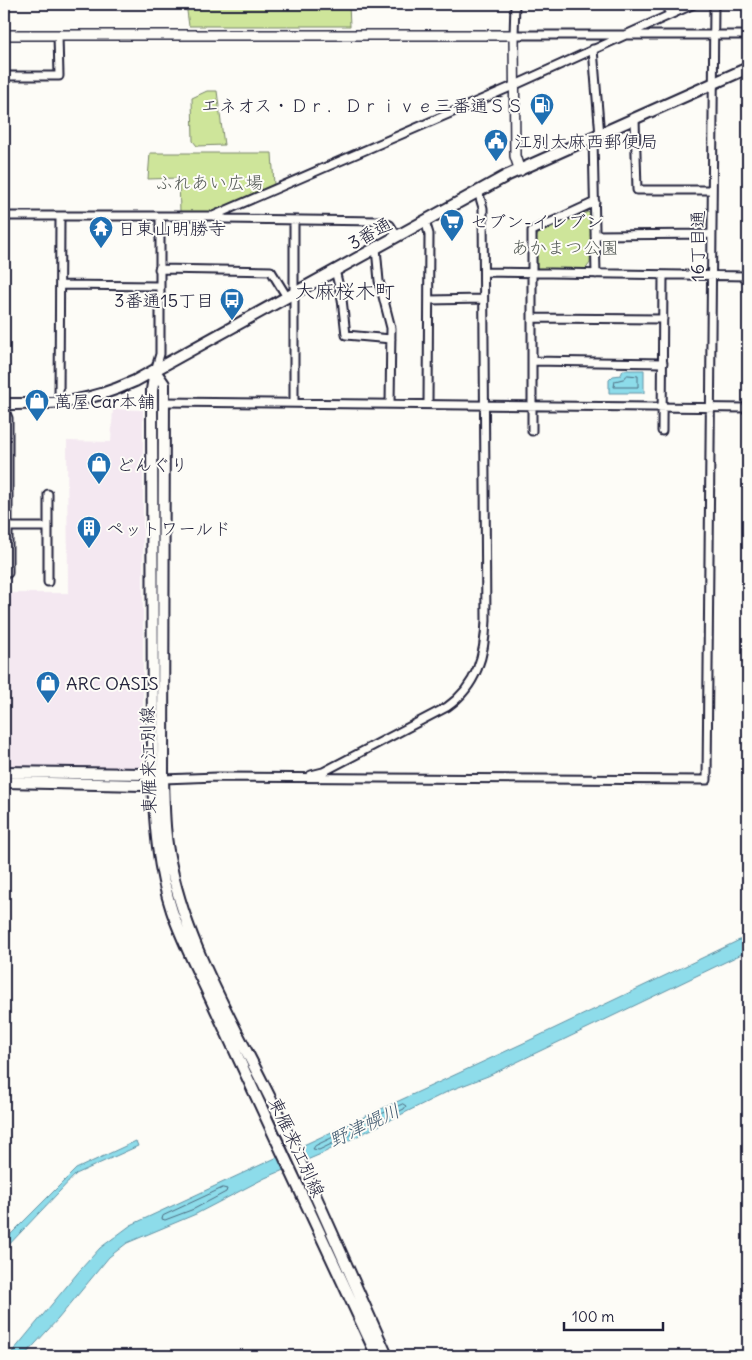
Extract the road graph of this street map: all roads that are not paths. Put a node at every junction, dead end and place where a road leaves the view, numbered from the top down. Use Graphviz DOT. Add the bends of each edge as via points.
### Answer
graph roads {
  1 [pos="515,4"];
  2 [pos="665,4"];
  3 [pos="694,4"];
  4 [pos="714,4"];
  5 [pos="670,14"];
  6 [pos="514,34"];
  7 [pos="4,35"];
  8 [pos="58,35"];
  9 [pos="623,35"];
  10 [pos="715,35"];
  11 [pos="748,35"];
  12 [pos="593,49"];
  13 [pos="748,68"];
  14 [pos="4,76"];
  15 [pos="712,84"];
  16 [pos="513,86"];
  17 [pos="635,118"];
  18 [pos="596,137"];
  19 [pos="520,171"];
  20 [pos="712,190"];
  21 [pos="478,191"];
  22 [pos="594,202"];
  23 [pos="4,216"];
  24 [pos="160,216"];
  25 [pos="213,216"];
  26 [pos="60,217"];
  27 [pos="294,220"];
  28 [pos="425,221"];
  29 [pos="712,234"];
  30 [pos="595,235"];
  31 [pos="396,236"];
  32 [pos="376,248"];
  33 [pos="159,269"];
  34 [pos="335,270"];
  35 [pos="484,272"];
  36 [pos="530,273"];
  37 [pos="596,274"];
  38 [pos="663,275"];
  39 [pos="712,276"];
  40 [pos="748,276"];
  41 [pos="60,285"];
  42 [pos="158,286"];
  43 [pos="291,294"];
  44 [pos="484,299"];
  45 [pos="429,300"];
  46 [pos="532,318"];
  47 [pos="663,320"];
  48 [pos="391,338"];
  49 [pos="532,361"];
  50 [pos="663,363"];
  51 [pos="155,371"];
  52 [pos="164,402"];
  53 [pos="294,403"];
  54 [pos="4,404"];
  55 [pos="59,404"];
  56 [pos="390,404"];
  57 [pos="428,404"];
  58 [pos="533,406"];
  59 [pos="484,407"];
  60 [pos="663,407"];
  61 [pos="711,407"];
  62 [pos="4,408"];
  63 [pos="748,408"];
  64 [pos="532,431"];
  65 [pos="662,431"];
  66 [pos="48,494"];
  67 [pos="6,527"];
  68 [pos="48,528"];
  69 [pos="4,573"];
  70 [pos="48,582"];
  71 [pos="4,772"];
  72 [pos="298,778"];
  73 [pos="156,779"];
  74 [pos="4,782"];
  75 [pos="312,1204"];
  76 [pos="377,1356"];
  77 [pos="387,1356"];
  1 -- 6 [label="street"];
  2 -- 5 [label="street"];
  3 -- 5 [label="street"];
  4 -- 10 [label="street, 16丁目通"];
  5 -- 9 [label="street"];
  6 -- 8 [label="street"];
  6 -- 9 [label="street"];
  6 -- 16 [label="street"];
  7 -- 8 [label="street"];
  8 -- 14 [label="street" via="59,76"];
  9 -- 10 [label="street"];
  9 -- 12 [label="street"];
  10 -- 11 [label="street"];
  10 -- 15 [label="street, 16丁目通"];
  12 -- 16 [label="street"];
  12 -- 18 [label="street"];
  13 -- 15 [label="main road, 3番通"];
  15 -- 17 [label="main road, 3番通"];
  15 -- 20 [label="street, 16丁目通"];
  16 -- 19 [label="street" via="515,156"];
  16 -- 25 [label="street"];
  17 -- 18 [label="main road, 3番通"];
  17 -- 20 [label="street" via="636,190"];
  18 -- 19 [label="main road, 3番通"];
  18 -- 22 [label="street"];
  19 -- 21 [label="main road, 3番通"];
  20 -- 29 [label="street, 16丁目通"];
  21 -- 28 [label="main road, 3番通"];
  21 -- 35 [label="street" via="483,208"];
  22 -- 30 [label="street"];
  22 -- 36 [label="street" via="532,231"];
  23 -- 26 [label="street"];
  24 -- 25 [label="street"];
  24 -- 26 [label="street"];
  24 -- 33 [label="street"];
  25 -- 27 [label="street"];
  26 -- 41 [label="street"];
  27 -- 31 [label="street" via="379,221 390,224"];
  27 -- 43 [label="street"];
  28 -- 31 [label="main road, 3番通"];
  28 -- 45 [label="street" via="429,234"];
  29 -- 30 [label="street"];
  29 -- 39 [label="street, 16丁目通"];
  30 -- 37 [label="street"];
  31 -- 32 [label="main road, 3番通"];
  32 -- 34 [label="main road, 3番通"];
  32 -- 48 [label="street"];
  33 -- 42 [label="street"];
  33 -- 43 [label="street" via="271,271"];
  34 -- 43 [label="main road, 3番通"];
  34 -- 48 [label="street" via="346,335"];
  35 -- 36 [label="street"];
  35 -- 44 [label="street"];
  36 -- 37 [label="street"];
  36 -- 46 [label="street"];
  37 -- 38 [label="street"];
  38 -- 39 [label="street"];
  38 -- 47 [label="street"];
  39 -- 40 [label="street"];
  39 -- 61 [label="street, 16丁目通"];
  41 -- 42 [label="street"];
  41 -- 55 [label="street"];
  42 -- 51 [label="street" via="160,354"];
  43 -- 51 [label="main road, 3番通"];
  43 -- 53 [label="street"];
  44 -- 45 [label="street"];
  44 -- 59 [label="street"];
  45 -- 57 [label="street"];
  46 -- 47 [label="street"];
  46 -- 49 [label="street"];
  47 -- 50 [label="street"];
  48 -- 56 [label="street"];
  49 -- 50 [label="street"];
  49 -- 58 [label="street"];
  50 -- 60 [label="street"];
  51 -- 52 [label="main road, 東雁来江別線" via="164,384"];
  51 -- 55 [label="main road, 3番通" via="103,395"];
  51 -- 73 [label="main road, 東雁来江別線" via="152,390"];
  52 -- 53 [label="street"];
  52 -- 73 [label="main road, 東雁来江別線"];
  53 -- 56 [label="street"];
  54 -- 55 [label="main road, 3番通"];
  56 -- 57 [label="street"];
  57 -- 59 [label="street"];
  58 -- 59 [label="street"];
  58 -- 60 [label="street"];
  58 -- 64 [label="street"];
  59 -- 72 [label="street" via="486,639 475,676 465,691 447,707 323,772"];
  60 -- 61 [label="street"];
  60 -- 65 [label="street"];
  61 -- 63 [label="street"];
  61 -- 72 [label="street, 16丁目通" via="707,780"];
  62 -- 67 [label="street" via="8,418"];
  66 -- 68 [label="street"];
  67 -- 68 [label="street"];
  67 -- 69 [label="street" via="8,573"];
  68 -- 70 [label="street"];
  71 -- 73 [label="main road" via="143,774"];
  72 -- 73 [label="street"];
  73 -- 74 [label="main road" via="143,785"];
  73 -- 75 [label="main road, 東雁来江別線" via="164,807 170,864 182,908 212,979 280,1119"];
  73 -- 75 [label="main road, 東雁来江別線" via="157,840 172,911 269,1124"];
  75 -- 76 [label="main road, 東雁来江別線"];
  75 -- 77 [label="main road, 東雁来江別線"];
}
